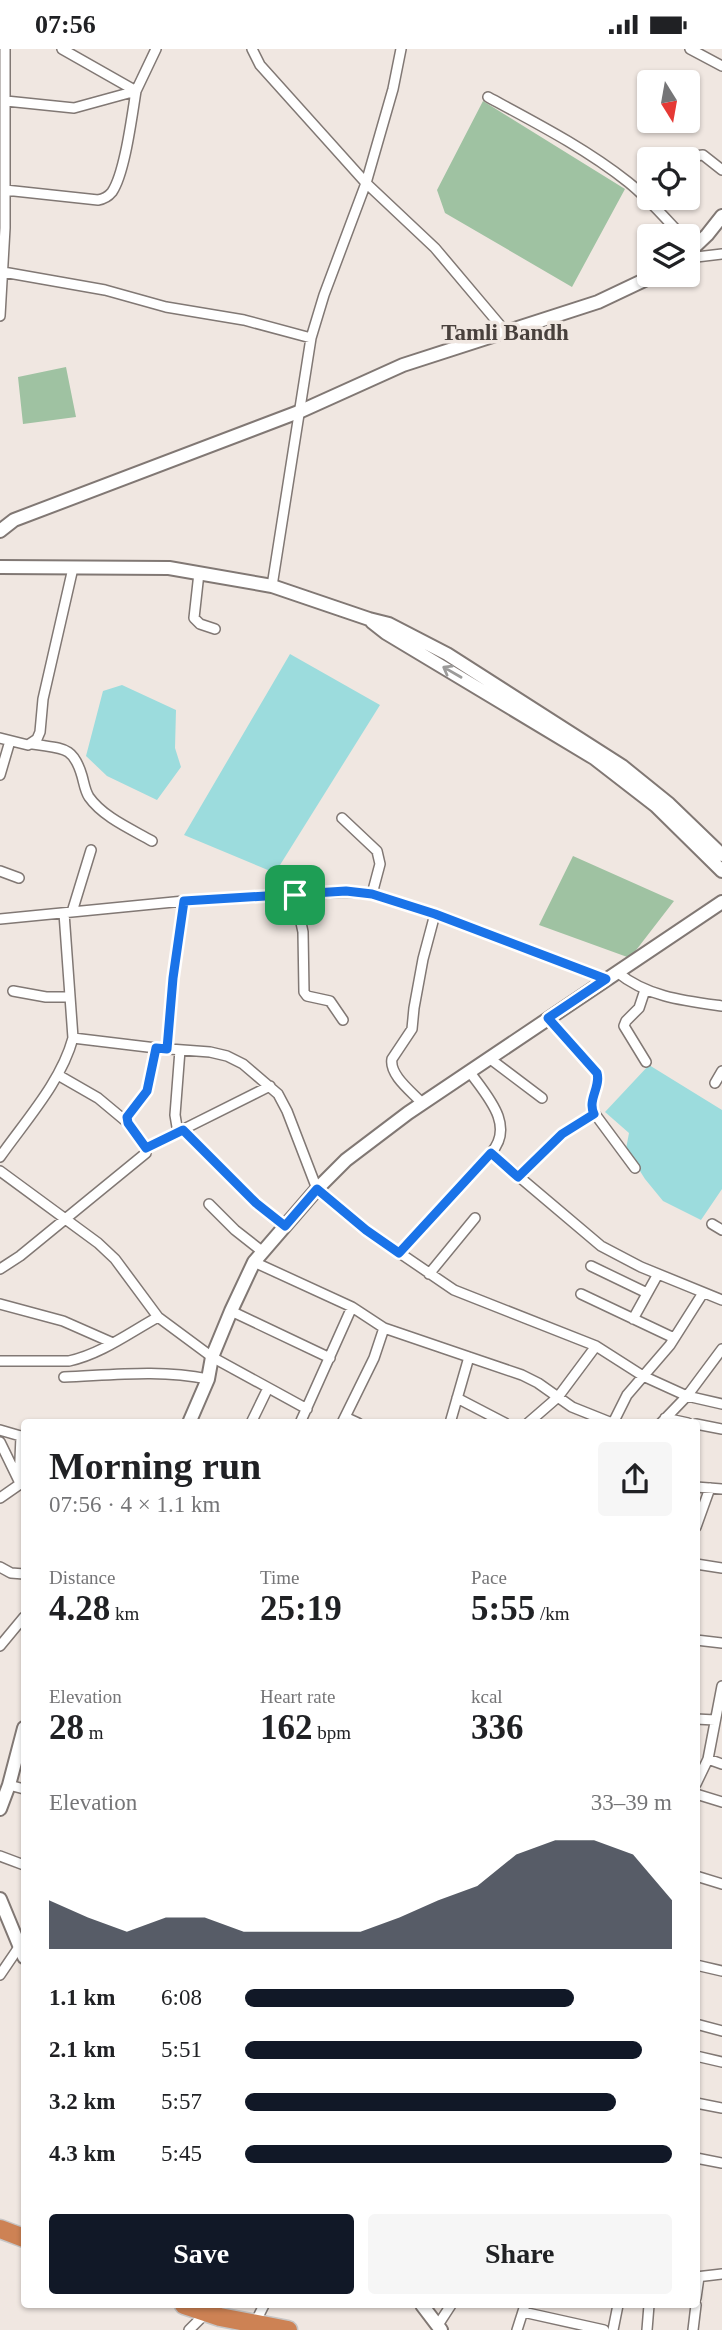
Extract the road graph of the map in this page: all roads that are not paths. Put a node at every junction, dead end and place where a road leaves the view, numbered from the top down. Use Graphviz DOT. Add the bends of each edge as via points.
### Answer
graph roads {
  1 [pos="5,49"];
  2 [pos="62,49"];
  3 [pos="156,49"];
  4 [pos="252,49"];
  5 [pos="401,49"];
  6 [pos="690,49"];
  7 [pos="722,66"];
  8 [pos="136,91"];
  9 [pos="488,97"];
  10 [pos="6,101"];
  11 [pos="700,155"];
  12 [pos="722,170"];
  13 [pos="366,183"];
  14 [pos="5,190"];
  15 [pos="722,216"];
  16 [pos="670,224"];
  17 [pos="700,239"];
  18 [pos="700,251"];
  19 [pos="722,254"];
  20 [pos="2,270"];
  21 [pos="637,284"];
  22 [pos="0,316"];
  23 [pos="505,331"];
  24 [pos="311,338"];
  25 [pos="301,411"];
  26 [pos="0,531"];
  27 [pos="0,567"];
  28 [pos="73,568"];
  29 [pos="199,573"];
  30 [pos="272,586"];
  31 [pos="369,619"];
  32 [pos="215,629"];
  33 [pos="5,739"];
  34 [pos="33,744"];
  35 [pos="0,775"];
  36 [pos="342,818"];
  37 [pos="152,841"];
  38 [pos="91,850"];
  39 [pos="722,855"];
  40 [pos="0,871"];
  41 [pos="722,871"];
  42 [pos="19,878"];
  43 [pos="372,894"];
  44 [pos="295,895"];
  45 [pos="184,901"];
  46 [pos="722,902"];
  47 [pos="68,912"];
  48 [pos="435,914"];
  49 [pos="0,919"];
  50 [pos="611,975"];
  51 [pos="645,990"];
  52 [pos="13,991"];
  53 [pos="70,997"];
  54 [pos="722,1006"];
  55 [pos="548,1018"];
  56 [pos="343,1020"];
  57 [pos="73,1038"];
  58 [pos="156,1048"];
  59 [pos="167,1049"];
  60 [pos="180,1049"];
  61 [pos="489,1058"];
  62 [pos="646,1062"];
  63 [pos="469,1071"];
  64 [pos="722,1071"];
  65 [pos="58,1075"];
  66 [pos="715,1083"];
  67 [pos="270,1086"];
  68 [pos="542,1098"];
  69 [pos="422,1103"];
  70 [pos="594,1114"];
  71 [pos="128,1123"];
  72 [pos="181,1131"];
  73 [pos="146,1148"];
  74 [pos="491,1153"];
  75 [pos="0,1157"];
  76 [pos="635,1168"];
  77 [pos="0,1171"];
  78 [pos="518,1177"];
  79 [pos="317,1189"];
  80 [pos="209,1204"];
  81 [pos="65,1217"];
  82 [pos="475,1218"];
  83 [pos="712,1224"];
  84 [pos="285,1226"];
  85 [pos="722,1230"];
  86 [pos="399,1253"];
  87 [pos="259,1257"];
  88 [pos="591,1266"];
  89 [pos="0,1269"];
  90 [pos="429,1274"];
  91 [pos="658,1274"];
  92 [pos="647,1293"];
  93 [pos="703,1293"];
  94 [pos="582,1294"];
  95 [pos="722,1300"];
  96 [pos="0,1304"];
  97 [pos="352,1307"];
  98 [pos="231,1311"];
  99 [pos="158,1317"];
  100 [pos="634,1318"];
  101 [pos="384,1328"];
  102 [pos="674,1338"];
  103 [pos="113,1343"];
  104 [pos="596,1346"];
  105 [pos="722,1349"];
  106 [pos="212,1357"];
  107 [pos="330,1357"];
  108 [pos="469,1357"];
  109 [pos="0,1361"];
  110 [pos="643,1376"];
  111 [pos="64,1377"];
  112 [pos="208,1379"];
  113 [pos="268,1388"];
  114 [pos="687,1396"];
  115 [pos="558,1397"];
  116 [pos="457,1398"];
  117 [pos="722,1404"];
  118 [pos="307,1409"];
  119 [pos="190,1419"];
  120 [pos="253,1419"];
  121 [pos="302,1419"];
  122 [pos="344,1419"];
  123 [pos="451,1419"];
  124 [pos="498,1419"];
  125 [pos="533,1419"];
  126 [pos="603,1419"];
  127 [pos="615,1419"];
  128 [pos="665,1419"];
  129 [pos="700,1426"];
  130 [pos="722,1429"];
  131 [pos="0,1430"];
  132 [pos="21,1435"];
  133 [pos="0,1442"];
  134 [pos="21,1481"];
  135 [pos="21,1484"];
  136 [pos="700,1487"];
  137 [pos="710,1488"];
  138 [pos="722,1489"];
  139 [pos="0,1499"];
  140 [pos="700,1516"];
  141 [pos="700,1565"];
  142 [pos="0,1567"];
  143 [pos="722,1567"];
  144 [pos="21,1574"];
  145 [pos="21,1620"];
  146 [pos="700,1640"];
  147 [pos="722,1643"];
  148 [pos="0,1645"];
  149 [pos="722,1686"];
  150 [pos="720,1710"];
  151 [pos="700,1719"];
  152 [pos="715,1720"];
  153 [pos="21,1743"];
  154 [pos="708,1759"];
  155 [pos="722,1764"];
  156 [pos="700,1770"];
  157 [pos="9,1786"];
  158 [pos="21,1788"];
  159 [pos="700,1795"];
  160 [pos="722,1802"];
  161 [pos="0,1809"];
  162 [pos="0,1856"];
  163 [pos="21,1864"];
  164 [pos="700,1877"];
  165 [pos="722,1884"];
  166 [pos="0,1900"];
  167 [pos="21,1950"];
  168 [pos="21,1953"];
  169 [pos="700,1966"];
  170 [pos="722,1971"];
  171 [pos="0,1975"];
  172 [pos="700,2025"];
  173 [pos="722,2031"];
  174 [pos="700,2057"];
  175 [pos="722,2062"];
  176 [pos="700,2104"];
  177 [pos="722,2108"];
  178 [pos="700,2159"];
  179 [pos="722,2163"];
  180 [pos="0,2229"];
  181 [pos="21,2237"];
  182 [pos="722,2274"];
  183 [pos="700,2277"];
  184 [pos="194,2308"];
  185 [pos="261,2308"];
  186 [pos="424,2308"];
  187 [pos="450,2308"];
  188 [pos="618,2308"];
  189 [pos="649,2308"];
  190 [pos="696,2308"];
  191 [pos="524,2309"];
  192 [pos="207,2312"];
  193 [pos="245,2326"];
  194 [pos="440,2328"];
  195 [pos="189,2330"];
  196 [pos="288,2330"];
  197 [pos="517,2330"];
  198 [pos="604,2330"];
  199 [pos="614,2330"];
  200 [pos="647,2330"];
  201 [pos="693,2330"];
  1 -- 10 [label="street"];
  2 -- 8 [label="street"];
  3 -- 8 [label="street"];
  4 -- 13 [label="street" via="260,65"];
  5 -- 13 [label="street"];
  6 -- 7 [label="street"];
  8 -- 10 [label="street" via="74,109"];
  8 -- 14 [label="street" via="126,149 110,194 99,200"];
  9 -- 16 [label="street" via="603,164"];
  10 -- 14 [label="street"];
  11 -- 12 [label="street"];
  13 -- 23 [label="street" via="435,248"];
  13 -- 24 [label="street"];
  14 -- 20 [label="street"];
  15 -- 17 [label="street"];
  18 -- 19 [label="street"];
  20 -- 22 [label="street"];
  20 -- 24 [label="street"];
  21 -- 23 [label="street" via="598,302"];
  23 -- 25 [label="street" via="402,365"];
  24 -- 25 [label="street"];
  25 -- 26 [label="street" via="14,520"];
  25 -- 30 [label="street"];
  27 -- 28 [label="street"];
  28 -- 29 [label="street" via="169,568"];
  28 -- 34 [label="street" via="43,699 40,732"];
  29 -- 30 [label="street"];
  29 -- 32 [label="street" via="194,618"];
  30 -- 31 [label="street"];
  31 -- 39 [label="street" via="389,624 447,654 622,766"];
  41 -- 31 [label="street, one-way" via="656,806 594,758"];
  33 -- 34 [label="street"];
  33 -- 35 [label="street"];
  34 -- 37 [label="street" via="73,754 97,806"];
  36 -- 43 [label="street" via="377,851 380,864"];
  38 -- 47 [label="street"];
  40 -- 42 [label="street"];
  43 -- 44 [label="street"];
  43 -- 48 [label="street"];
  44 -- 45 [label="street"];
  44 -- 56 [label="street" via="303,932 304,992 330,1001"];
  45 -- 47 [label="street"];
  45 -- 59 [label="street"];
  46 -- 50 [label="street"];
  47 -- 49 [label="street"];
  47 -- 53 [label="street"];
  48 -- 50 [label="street"];
  48 -- 69 [label="street" via="412,1029 390,1065"];
  50 -- 51 [label="street"];
  50 -- 55 [label="street"];
  51 -- 54 [label="street"];
  51 -- 62 [label="street" via="639,1008 624,1026"];
  52 -- 53 [label="street"];
  53 -- 57 [label="street"];
  55 -- 61 [label="street"];
  55 -- 70 [label="street" via="597,1073 591,1105"];
  57 -- 58 [label="street"];
  57 -- 65 [label="street"];
  58 -- 59 [label="street"];
  58 -- 71 [label="street" via="147,1091 128,1112"];
  59 -- 60 [label="street"];
  60 -- 67 [label="street" via="227,1056"];
  60 -- 72 [label="street" via="175,1115"];
  61 -- 63 [label="street"];
  61 -- 68 [label="street"];
  63 -- 69 [label="street"];
  63 -- 74 [label="street" via="498,1112 501,1136"];
  64 -- 66 [label="street"];
  65 -- 71 [label="street" via="98,1098"];
  65 -- 75 [label="street"];
  67 -- 72 [label="street"];
  67 -- 79 [label="street" via="287,1111"];
  69 -- 79 [label="street" via="346,1160"];
  70 -- 76 [label="street"];
  70 -- 78 [label="street" via="562,1134"];
  71 -- 73 [label="street"];
  72 -- 73 [label="street"];
  72 -- 84 [label="street"];
  73 -- 81 [label="street" via="138,1160"];
  74 -- 78 [label="street"];
  74 -- 86 [label="street"];
  77 -- 81 [label="street"];
  78 -- 91 [label="street" via="601,1246"];
  79 -- 84 [label="street"];
  79 -- 86 [label="street"];
  80 -- 87 [label="street"];
  81 -- 89 [label="street"];
  81 -- 99 [label="street" via="115,1259"];
  82 -- 90 [label="street"];
  83 -- 85 [label="street"];
  84 -- 87 [label="street"];
  86 -- 90 [label="street"];
  87 -- 97 [label="street"];
  87 -- 98 [label="street"];
  88 -- 92 [label="street"];
  90 -- 104 [label="street" via="454,1290"];
  91 -- 92 [label="street"];
  91 -- 93 [label="street"];
  92 -- 100 [label="street"];
  93 -- 95 [label="street"];
  93 -- 102 [label="street"];
  94 -- 100 [label="street"];
  96 -- 103 [label="street" via="63,1321"];
  97 -- 101 [label="street"];
  97 -- 107 [label="street"];
  98 -- 106 [label="street"];
  98 -- 107 [label="street"];
  99 -- 103 [label="street"];
  99 -- 106 [label="street"];
  100 -- 102 [label="street"];
  101 -- 108 [label="street"];
  101 -- 122 [label="street"];
  102 -- 110 [label="street"];
  103 -- 109 [label="street" via="69,1361"];
  104 -- 110 [label="street"];
  104 -- 115 [label="street"];
  105 -- 114 [label="street"];
  106 -- 112 [label="street"];
  106 -- 113 [label="street"];
  107 -- 118 [label="street"];
  108 -- 115 [label="street" via="522,1375"];
  108 -- 116 [label="street"];
  110 -- 114 [label="street"];
  110 -- 127 [label="street"];
  111 -- 112 [label="street" via="163,1372"];
  112 -- 119 [label="street"];
  113 -- 118 [label="street"];
  113 -- 120 [label="street"];
  114 -- 117 [label="street"];
  114 -- 128 [label="street"];
  115 -- 125 [label="street"];
  115 -- 126 [label="street"];
  116 -- 123 [label="street"];
  116 -- 124 [label="street"];
  118 -- 121 [label="street"];
  129 -- 130 [label="street"];
  131 -- 132 [label="street"];
  133 -- 134 [label="street"];
  135 -- 139 [label="street"];
  136 -- 137 [label="street"];
  137 -- 138 [label="street"];
  137 -- 140 [label="street"];
  141 -- 143 [label="street"];
  142 -- 144 [label="street"];
  145 -- 148 [label="street"];
  146 -- 147 [label="street"];
  149 -- 150 [label="street"];
  150 -- 152 [label="street"];
  151 -- 152 [label="street"];
  152 -- 154 [label="street"];
  153 -- 157 [label="street"];
  154 -- 155 [label="street"];
  154 -- 156 [label="street"];
  157 -- 158 [label="street"];
  157 -- 161 [label="street"];
  159 -- 160 [label="street"];
  162 -- 163 [label="street"];
  164 -- 165 [label="street"];
  166 -- 167 [label="street"];
  168 -- 171 [label="street"];
  169 -- 170 [label="street"];
  172 -- 173 [label="street"];
  174 -- 175 [label="street"];
  176 -- 177 [label="street"];
  178 -- 179 [label="street"];
  180 -- 181 [label="highway"];
  182 -- 183 [label="street"];
  184 -- 192 [label="highway"];
  185 -- 193 [label="street"];
  186 -- 194 [label="street"];
  187 -- 194 [label="street"];
  188 -- 199 [label="street"];
  189 -- 200 [label="street"];
  190 -- 201 [label="street"];
  191 -- 197 [label="street"];
  191 -- 198 [label="street"];
  192 -- 193 [label="highway"];
  192 -- 195 [label="street"];
  193 -- 196 [label="highway"];
}
